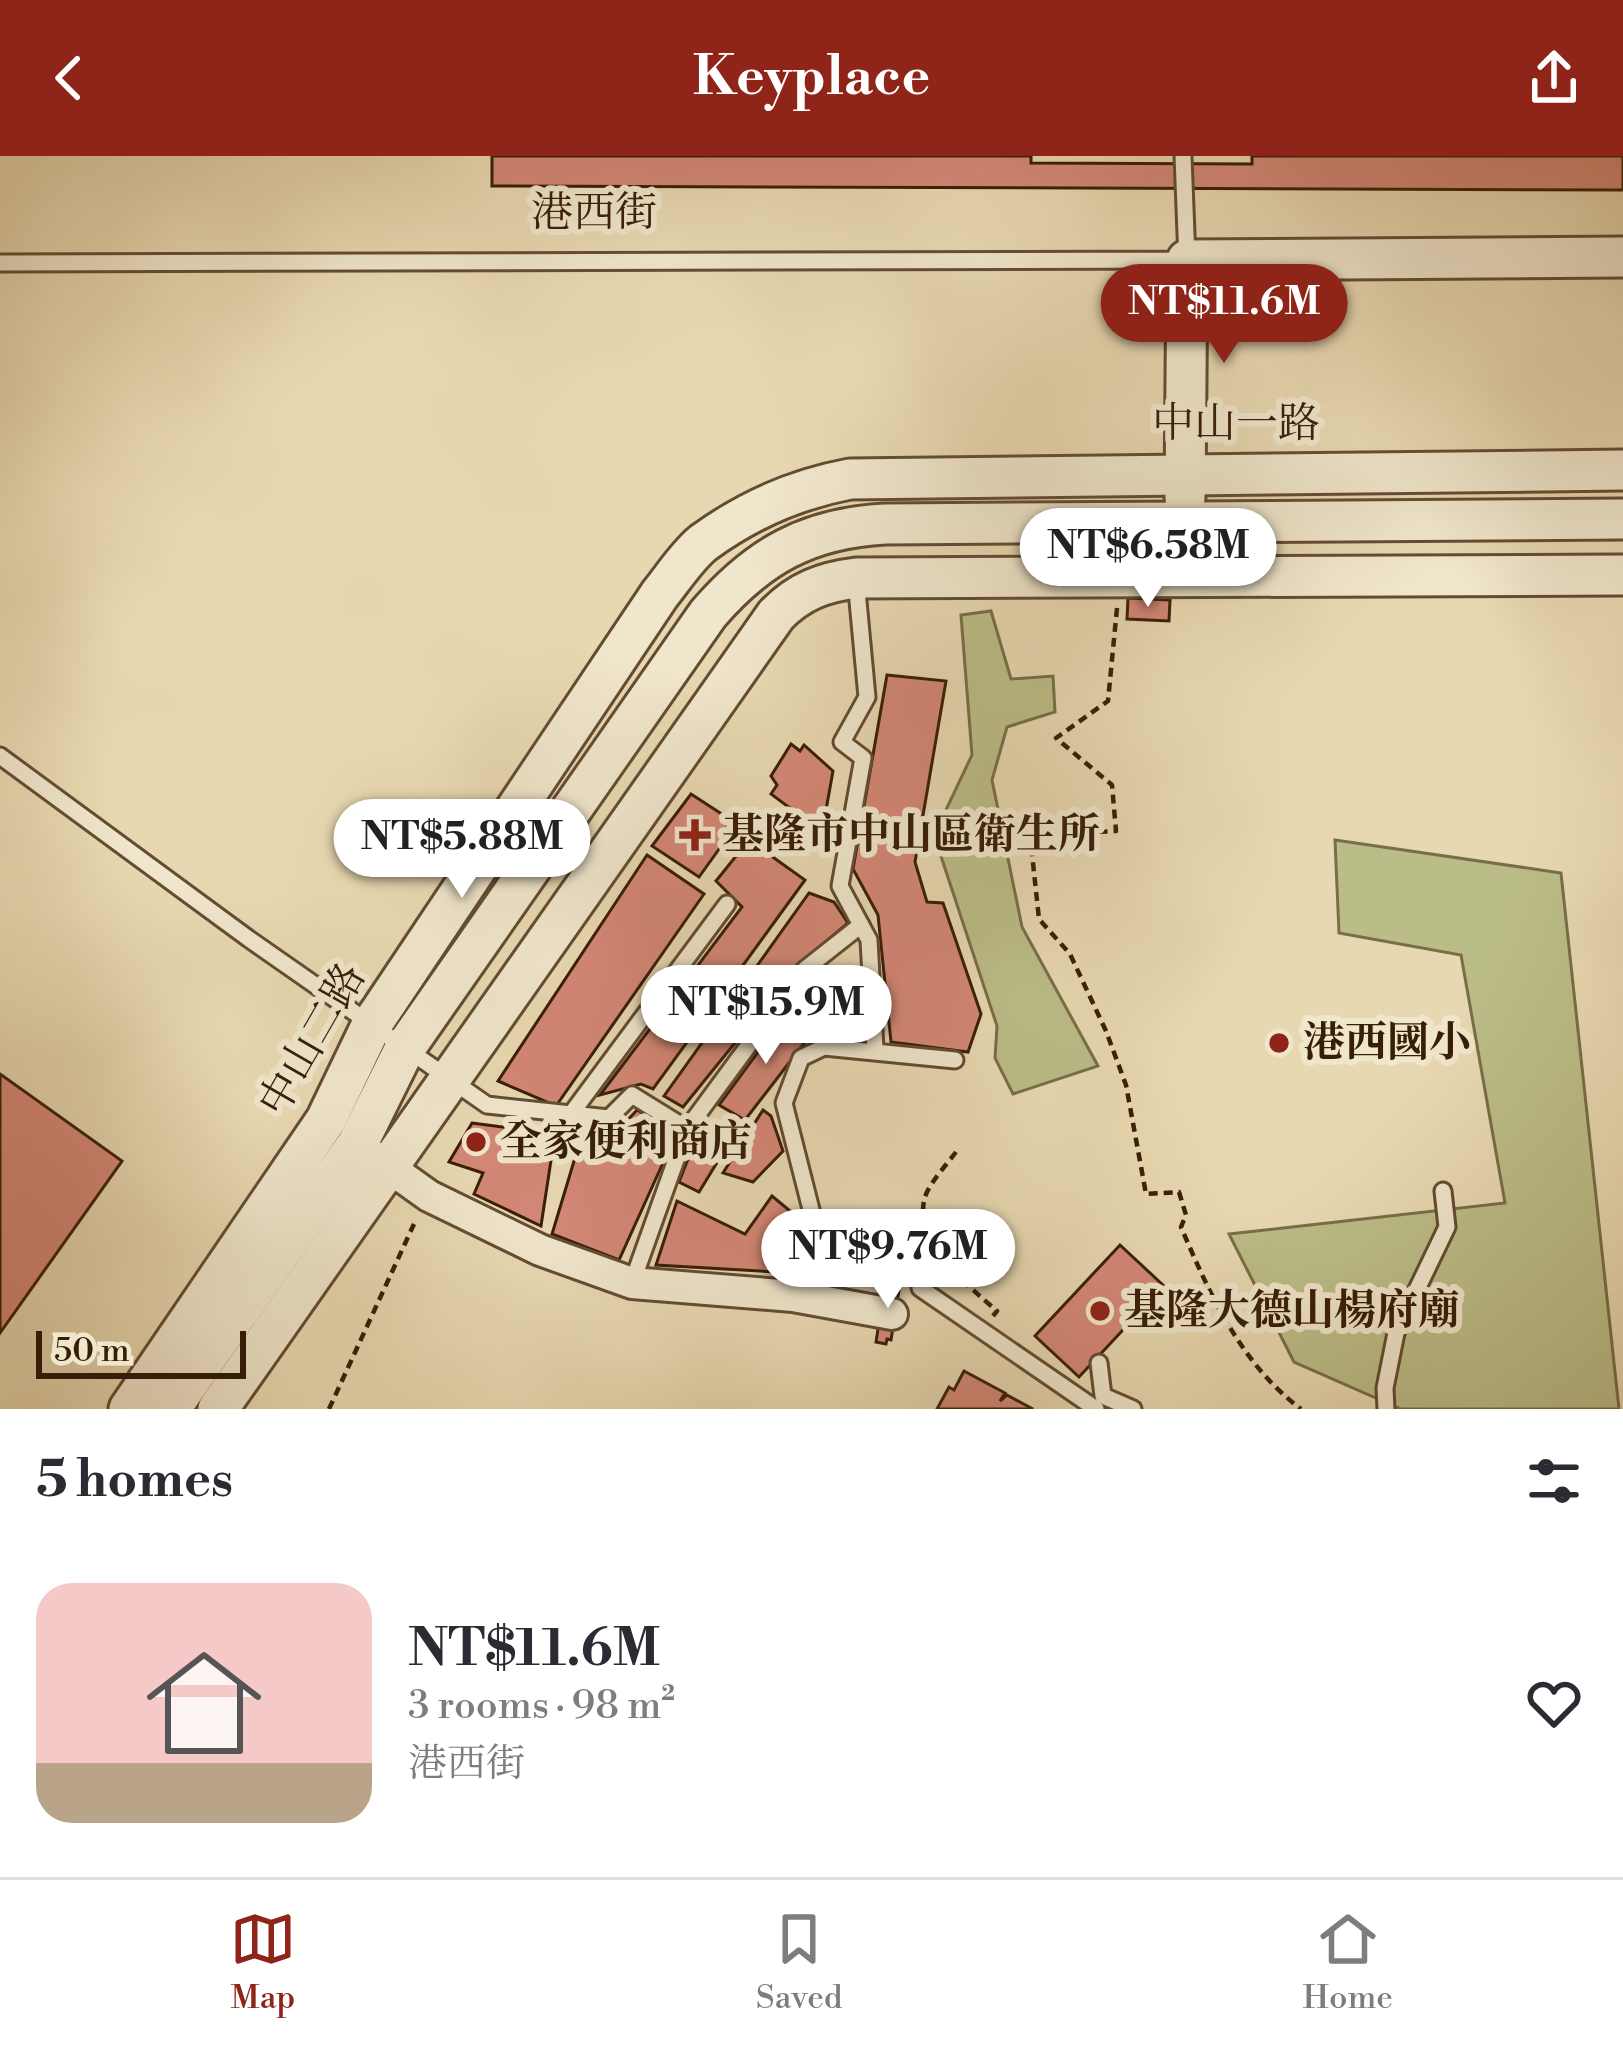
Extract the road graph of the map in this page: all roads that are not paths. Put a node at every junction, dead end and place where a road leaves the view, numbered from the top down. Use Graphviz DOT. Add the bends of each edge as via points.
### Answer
graph roads {
  1 [pos="1183,156"];
  2 [pos="1623,256"];
  3 [pos="1187,260"];
  4 [pos="0,262"];
  5 [pos="1623,470"];
  6 [pos="1185,472"];
  7 [pos="850,479"];
  8 [pos="1623,519"];
  9 [pos="1185,521"];
  10 [pos="1623,574"];
  11 [pos="1184,575"];
  12 [pos="856,578"];
  13 [pos="0,756"];
  14 [pos="727,904"];
  15 [pos="861,925"];
  16 [pos="372,1024"];
  17 [pos="405,1048"];
  18 [pos="874,1049"];
  19 [pos="955,1060"];
  20 [pos="449,1079"];
  21 [pos="572,1114"];
  22 [pos="326,1120"];
  23 [pos="687,1129"];
  24 [pos="372,1155"];
  25 [pos="1443,1191"];
  26 [pos="856,1250"];
  27 [pos="632,1283"];
  28 [pos="920,1288"];
  29 [pos="892,1314"];
  30 [pos="1099,1363"];
  31 [pos="129,1409"];
  32 [pos="170,1409"];
  33 [pos="218,1409"];
  34 [pos="1096,1409"];
  35 [pos="1132,1409"];
  36 [pos="1386,1409"];
  1 -- 3 [label="lane"];
  2 -- 3 [label="street, 港西街"];
  3 -- 4 [label="lane, 港西街"];
  3 -- 6 [label="street"];
  5 -- 6 [label="street, 中山一路"];
  6 -- 7 [label="street, 中山一路"];
  6 -- 9 [label="street"];
  7 -- 16 [label="street, 中山二路" via="766,504 700,545"];
  8 -- 9 [label="street"];
  9 -- 11 [label="street"];
  9 -- 17 [label="street, 中山二路" via="856,525 775,554 738,579 708,614"];
  10 -- 11 [label="street"];
  11 -- 12 [label="street"];
  12 -- 15 [label="lane" via="867,697 842,742 863,758 840,886"];
  12 -- 20 [label="street, 中山二路" via="815,587 776,615"];
  13 -- 16 [label="lane"];
  14 -- 21 [label="lane"];
  15 -- 18 [label="lane" via="869,940"];
  15 -- 23 [label="lane" via="804,970"];
  16 -- 17 [label="lane"];
  16 -- 22 [label="street, 中山二路"];
  17 -- 20 [label="lane"];
  17 -- 24 [label="street, 中山二路"];
  18 -- 19 [label="lane"];
  18 -- 26 [label="lane" via="824,1047 801,1058 784,1103 819,1241"];
  20 -- 21 [label="lane" via="487,1105"];
  20 -- 24 [label="street, 中山二路"];
  21 -- 23 [label="lane" via="609,1118 632,1095"];
  22 -- 24 [label="street"];
  22 -- 31 [label="street, 中山二路"];
  23 -- 27 [label="lane"];
  24 -- 27 [label="street" via="429,1196"];
  24 -- 32 [label="street, 中山二路"];
  24 -- 33 [label="street, 中山二路"];
  25 -- 36 [label="lane" via="1447,1227 1396,1333"];
  27 -- 29 [label="street" via="793,1296"];
  28 -- 34 [label="lane"];
  30 -- 35 [label="lane" via="1103,1396"];
}
